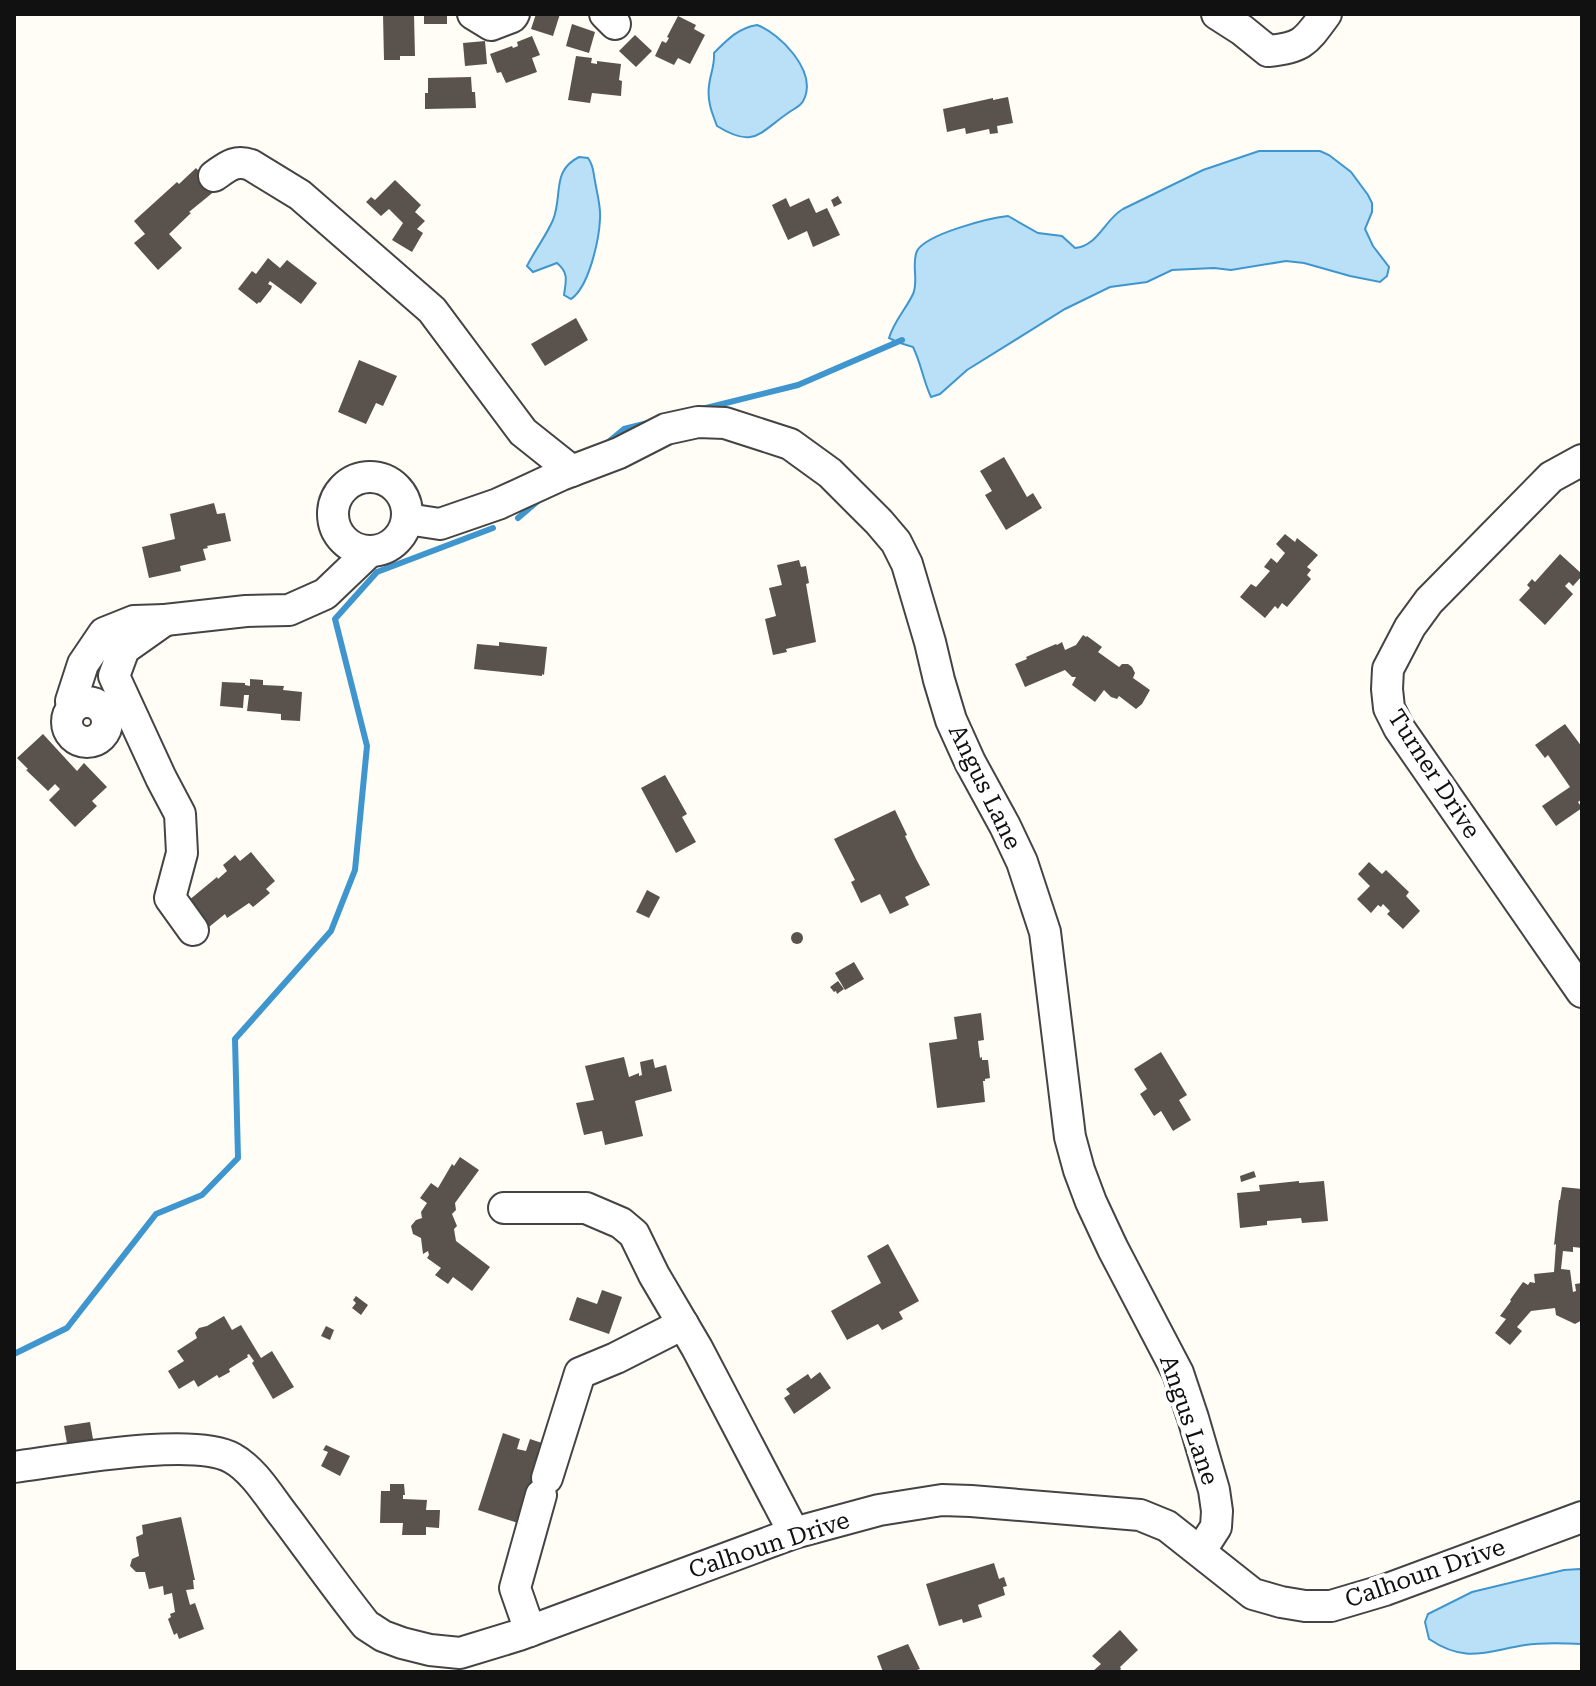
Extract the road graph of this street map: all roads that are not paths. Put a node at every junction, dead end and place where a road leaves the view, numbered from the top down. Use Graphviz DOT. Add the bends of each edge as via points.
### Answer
graph roads {
  1 [pos="473,14"];
  2 [pos="514,14"];
  3 [pos="1217,14"];
  4 [pos="1326,14"];
  5 [pos="214,176"];
  6 [pos="1582,460"];
  7 [pos="572,471"];
  8 [pos="407,519"];
  9 [pos="369,552"];
  10 [pos="165,620"];
  11 [pos="72,708"];
  12 [pos="193,930"];
  13 [pos="1582,992"];
  14 [pos="504,1208"];
  15 [pos="683,1324"];
  16 [pos="14,1467"];
  17 [pos="1582,1517"];
  18 [pos="794,1533"];
  19 [pos="1197,1549"];
  20 [pos="530,1631"];
  1 -- 2 [label="street" via="491,25"];
  3 -- 4 [label="street" via="1268,51 1307,40"];
  5 -- 7 [label="street" via="242,162 300,195 432,310 523,432"];
  6 -- 13 [label="street, Turner Drive" via="1551,477 1429,601 1388,669 1387,689 1399,728"];
  7 -- 8 [label="street, Angus Lane" via="440,524"];
  7 -- 19 [label="street, Angus Lane" via="666,429 725,423 790,444 830,473 896,542 907,564 951,720 1022,862 1045,932 1070,1137 1079,1170 1113,1249 1178,1373 1193,1418 1217,1511 1216,1527"];
  8 -- 9 [label="street" via="394,542"];
  8 -- 9 [label="street" via="403,495 389,481 373,476 345,486 334,502 335,527 341,538"];
  9 -- 10 [label="street" via="325,594 289,610"];
  10 -- 11 [label="street" via="134,621 104,633 83,664"];
  10 -- 12 [label="street" via="124,649 114,676 180,814 182,853 170,898"];
  14 -- 15 [label="street" via="586,1208 621,1223 634,1234"];
  15 -- 18 [label="street"];
  15 -- 20 [label="street" via="580,1373 515,1588"];
  16 -- 20 [label="street, Calhoun Drive" via="187,1448 218,1453 248,1470 366,1625 383,1636 460,1653"];
  17 -- 19 [label="street, Calhoun Drive" via="1331,1606 1253,1594"];
  18 -- 19 [label="street, Calhoun Drive" via="913,1503 971,1501 1140,1515 1167,1526"];
  18 -- 20 [label="street, Calhoun Drive"];
}
